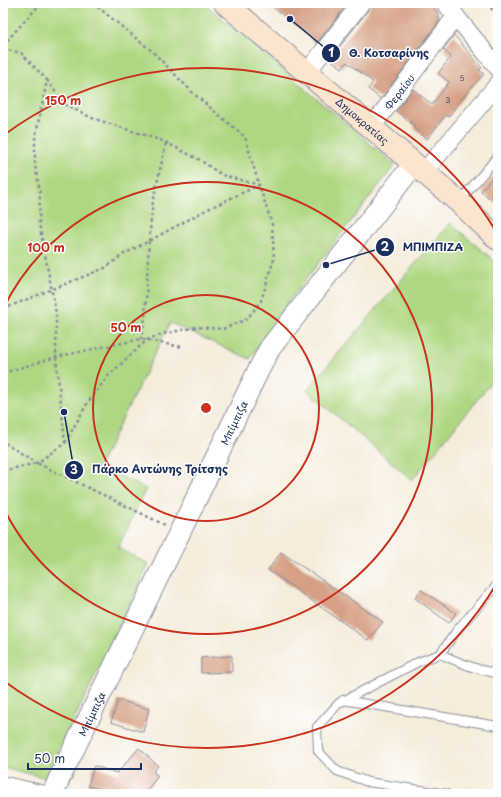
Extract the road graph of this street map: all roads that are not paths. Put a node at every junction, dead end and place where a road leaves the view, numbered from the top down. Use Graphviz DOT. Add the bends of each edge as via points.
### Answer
graph roads {
  1 [pos="225,3"];
  2 [pos="361,3"];
  3 [pos="445,3"];
  4 [pos="456,16"];
  5 [pos="498,68"];
  6 [pos="307,72"];
  7 [pos="498,84"];
  8 [pos="372,128"];
  9 [pos="498,156"];
  10 [pos="419,168"];
  11 [pos="459,202"];
  12 [pos="498,239"];
  13 [pos="498,584"];
  14 [pos="440,654"];
  15 [pos="498,673"];
  16 [pos="343,700"];
  17 [pos="498,726"];
  18 [pos="3,786"];
  19 [pos="44,794"];
  20 [pos="53,794"];
  21 [pos="447,794"];
  1 -- 6 [label="main road, Δημοκρατίας"];
  2 -- 6 [label="street"];
  3 -- 4 [label="street"];
  4 -- 5 [label="street"];
  4 -- 8 [label="street, Φεραίου"];
  6 -- 8 [label="main road, Δημοκρατίας"];
  7 -- 10 [label="street"];
  8 -- 10 [label="main road, Δημοκρατίας"];
  9 -- 11 [label="lane"];
  10 -- 11 [label="main road, Δημοκρατίας"];
  10 -- 20 [label="street, Μπίμπιζα" via="270,348"];
  11 -- 12 [label="main road, Δημοκρατίας"];
  13 -- 14 [label="lane" via="458,629"];
  14 -- 15 [label="lane" via="469,666"];
  14 -- 16 [label="lane" via="418,662"];
  16 -- 17 [label="lane"];
  16 -- 21 [label="lane" via="317,728 318,751 337,771 368,782"];
  18 -- 19 [label="street"];
}
